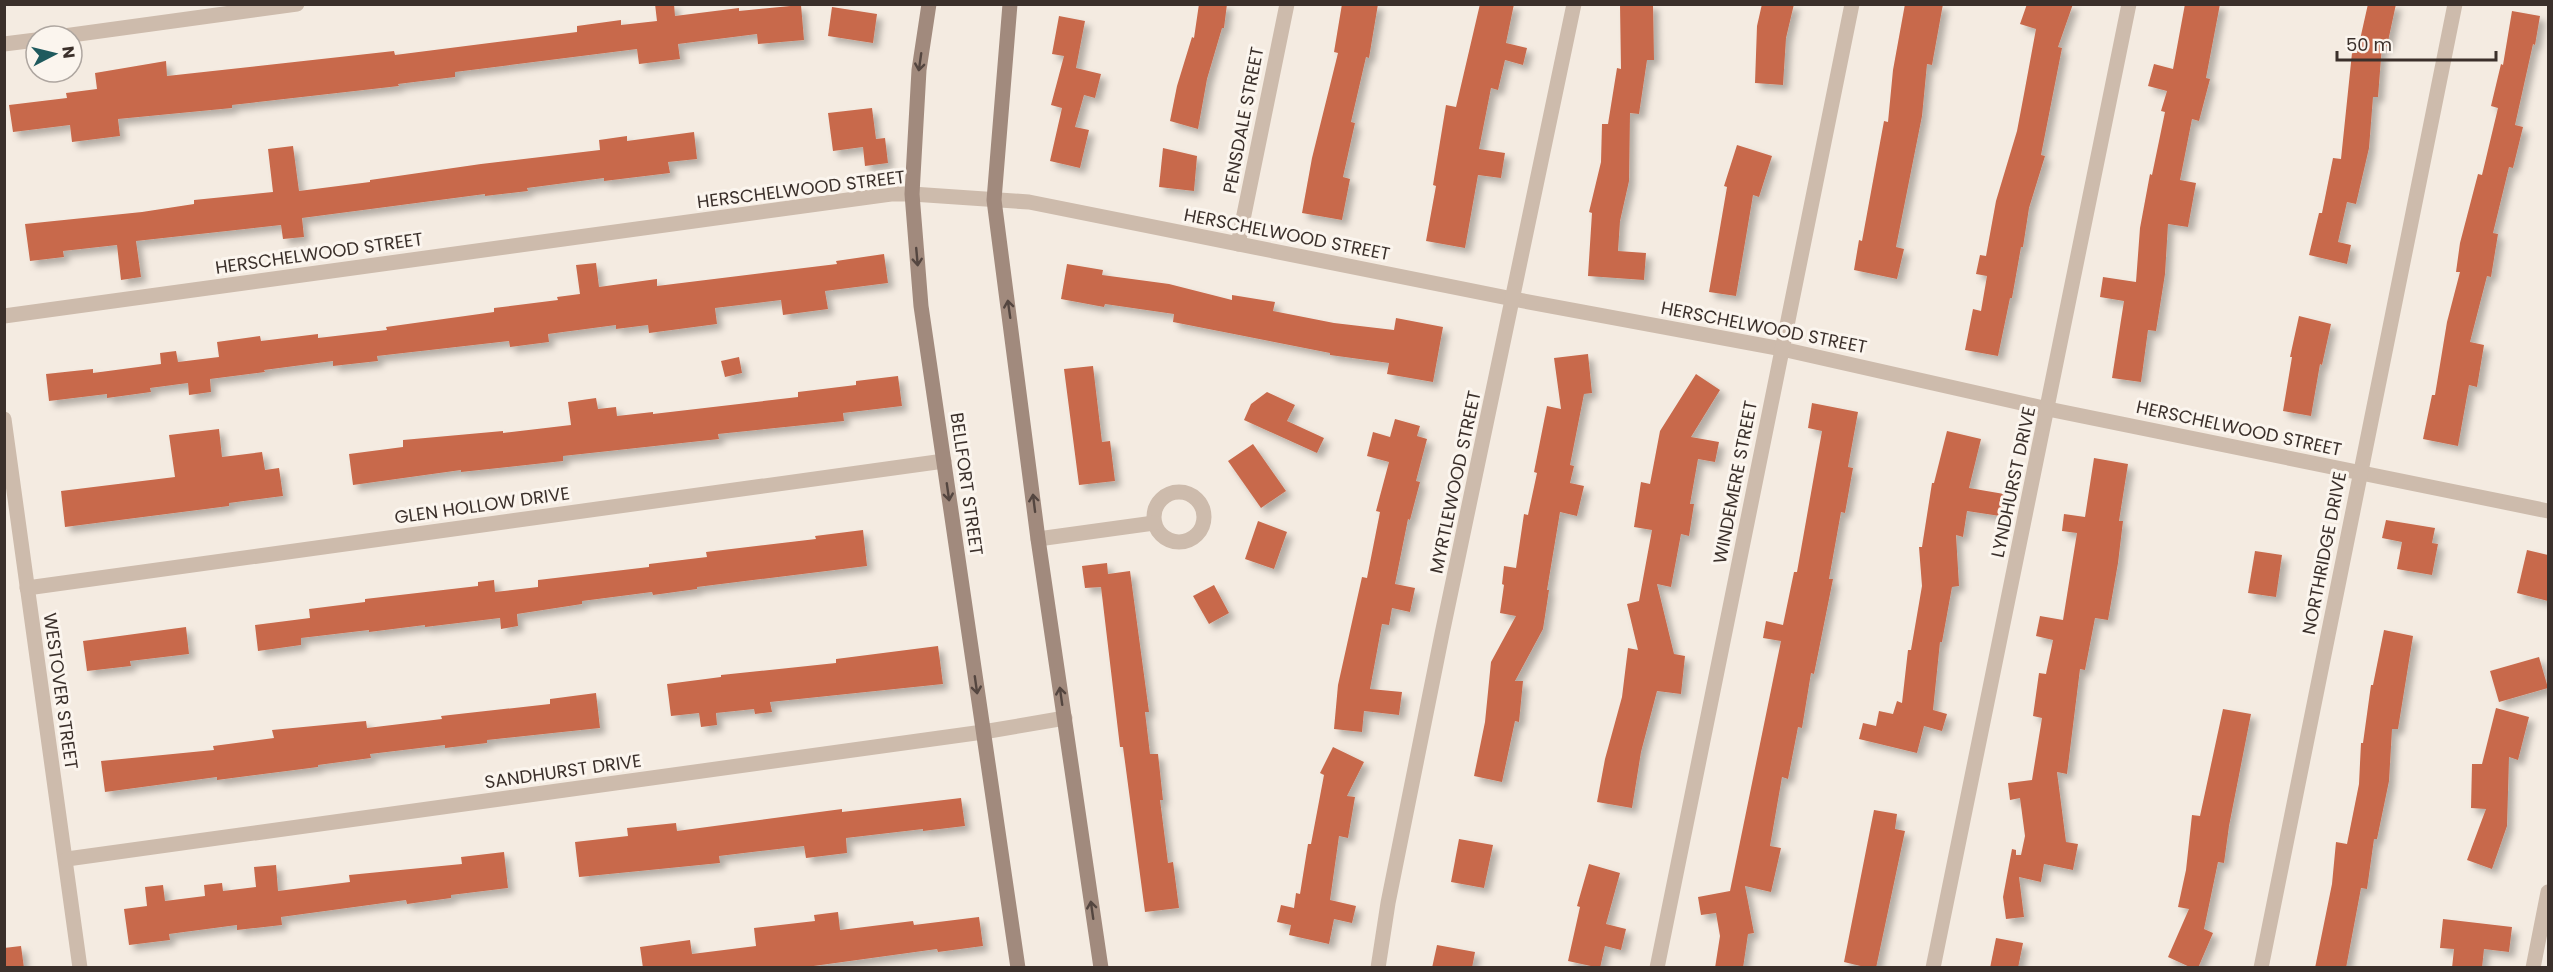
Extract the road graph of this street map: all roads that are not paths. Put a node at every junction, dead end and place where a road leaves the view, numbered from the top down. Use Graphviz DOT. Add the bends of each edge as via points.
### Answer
graph roads {
  1 [pos="297,4"];
  2 [pos="929,4"];
  3 [pos="1010,4"];
  4 [pos="1287,4"];
  5 [pos="1574,4"];
  6 [pos="1852,4"];
  7 [pos="2129,4"];
  8 [pos="2455,4"];
  9 [pos="84,33"];
  10 [pos="24,42"];
  11 [pos="4,44"];
  12 [pos="912,194"];
  13 [pos="994,200"];
  14 [pos="1238,244"];
  15 [pos="1513,299"];
  16 [pos="4,315"];
  17 [pos="1782,349"];
  18 [pos="2048,409"];
  19 [pos="4,419"];
  20 [pos="944,462"];
  21 [pos="2360,473"];
  22 [pos="2548,511"];
  23 [pos="1154,523"];
  24 [pos="1038,539"];
  25 [pos="27,588"];
  26 [pos="1065,718"];
  27 [pos="983,732"];
  28 [pos="67,859"];
  29 [pos="2548,892"];
  30 [pos="80,968"];
  31 [pos="1018,968"];
  32 [pos="1101,968"];
  33 [pos="1377,968"];
  34 [pos="1657,968"];
  35 [pos="1933,968"];
  36 [pos="2261,968"];
  37 [pos="2533,968"];
  1 -- 9 [label="street"];
  2 -- 12 [label="main road, BELLFORT STREET, one-way" via="919,70"];
  3 -- 13 [label="main road"];
  4 -- 14 [label="street, PENSDALE STREET"];
  5 -- 15 [label="street, MYRTLEWOOD STREET"];
  6 -- 17 [label="street, WINDEMERE STREET"];
  7 -- 18 [label="street, LYNDHURST DRIVE"];
  8 -- 21 [label="street, NORTHRIDGE DRIVE"];
  10 -- 11 [label="street"];
  12 -- 13 [label="street, HERSCHELWOOD STREET"];
  12 -- 16 [label="street, HERSCHELWOOD STREET"];
  12 -- 20 [label="main road, BELLFORT STREET, one-way" via="921,306"];
  13 -- 14 [label="street, HERSCHELWOOD STREET" via="1029,202"];
  24 -- 13 [label="main road, one-way"];
  14 -- 15 [label="street, HERSCHELWOOD STREET"];
  15 -- 17 [label="street, HERSCHELWOOD STREET"];
  15 -- 33 [label="street, MYRTLEWOOD STREET"];
  17 -- 18 [label="street, HERSCHELWOOD STREET"];
  17 -- 34 [label="street, WINDEMERE STREET"];
  18 -- 21 [label="street, HERSCHELWOOD STREET"];
  18 -- 35 [label="street, LYNDHURST DRIVE"];
  19 -- 25 [label="street, WESTOVER STREET"];
  20 -- 25 [label="street, GLEN HOLLOW DRIVE"];
  20 -- 27 [label="main road, BELLFORT STREET, one-way"];
  21 -- 22 [label="street, HERSCHELWOOD STREET"];
  21 -- 36 [label="street, NORTHRIDGE DRIVE"];
  23 -- 24 [label="street"];
  26 -- 24 [label="main road, one-way"];
  25 -- 28 [label="street, WESTOVER STREET"];
  26 -- 27 [label="street, SANDHURST DRIVE"];
  32 -- 26 [label="main road, one-way"];
  27 -- 28 [label="street, SANDHURST DRIVE"];
  27 -- 31 [label="main road, BELLFORT STREET"];
  28 -- 30 [label="street, WESTOVER STREET"];
  29 -- 37 [label="street"];
}
